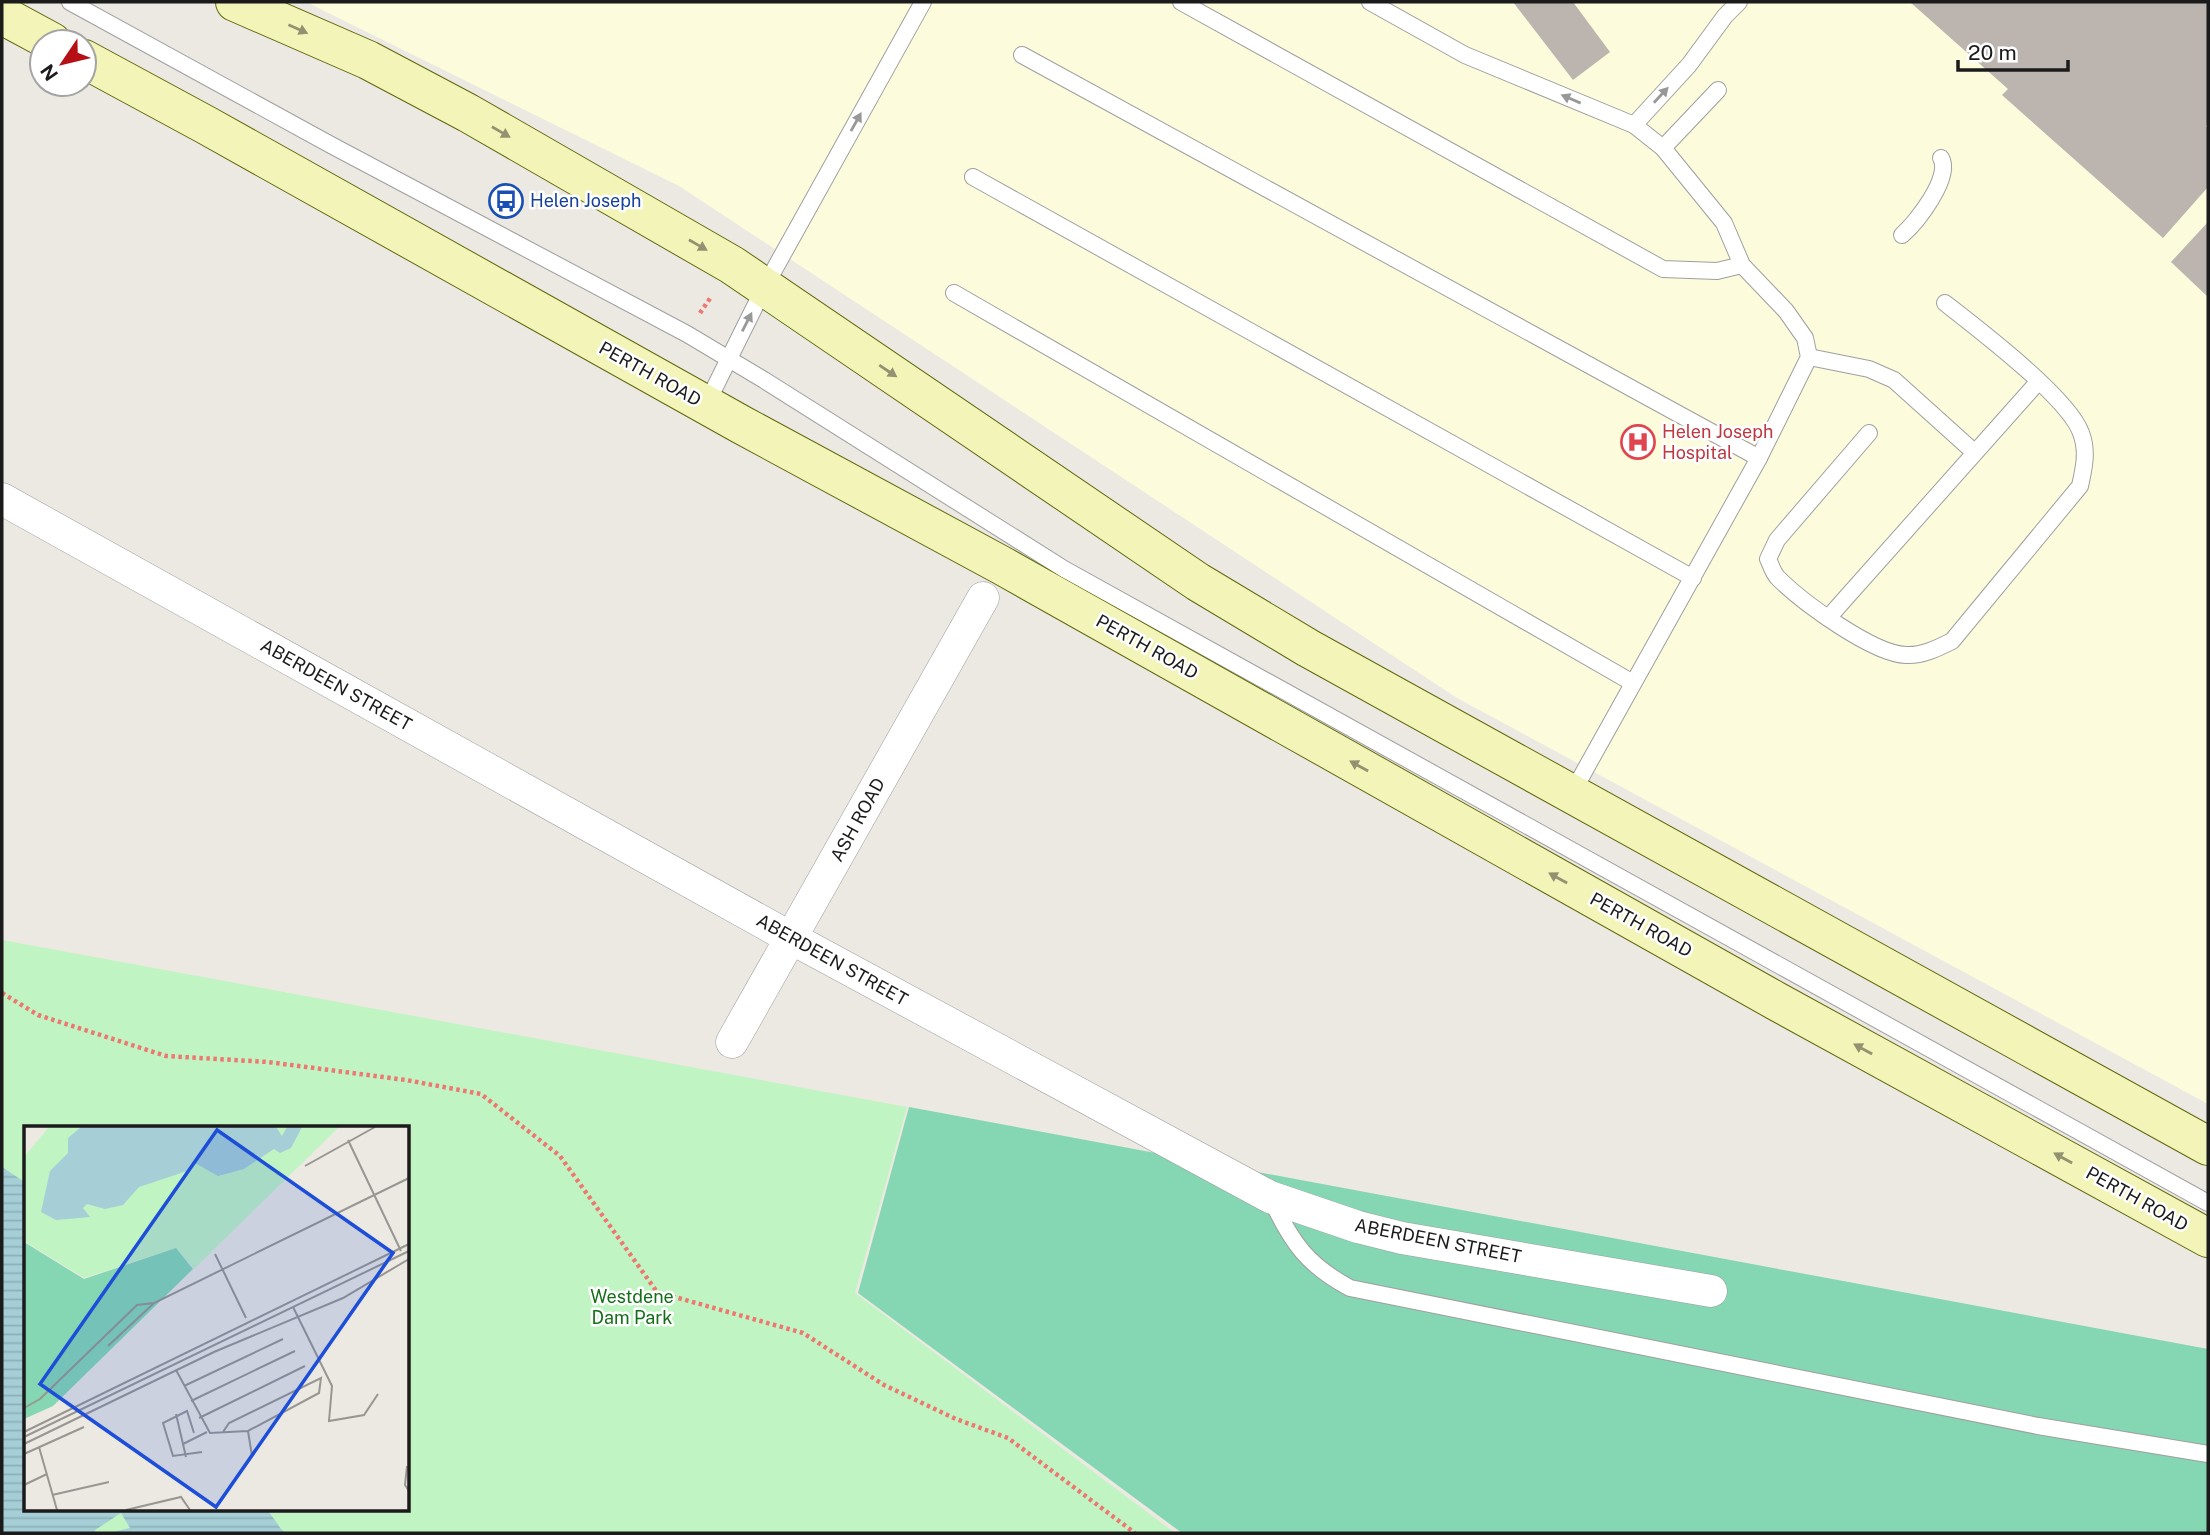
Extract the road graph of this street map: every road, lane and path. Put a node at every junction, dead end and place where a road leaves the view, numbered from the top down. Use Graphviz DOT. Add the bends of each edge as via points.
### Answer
graph roads {
  1 [pos="71,2"];
  2 [pos="235,2"];
  3 [pos="923,2"];
  4 [pos="1181,2"];
  5 [pos="1370,2"];
  6 [pos="1739,2"];
  7 [pos="2,15"];
  8 [pos="28,29"];
  9 [pos="1022,55"];
  10 [pos="98,67"];
  11 [pos="1718,90"];
  12 [pos="1634,125"];
  13 [pos="1663,148"];
  14 [pos="1941,158"];
  15 [pos="973,177"];
  16 [pos="1902,235"];
  17 [pos="1742,265"];
  18 [pos="764,288"];
  19 [pos="954,293"];
  20 [pos="1945,303"];
  21 [pos="1809,356"];
  22 [pos="727,359"];
  23 [pos="2038,382"];
  24 [pos="706,405"];
  25 [pos="1869,433"];
  26 [pos="1974,452"];
  27 [pos="1759,458"];
  28 [pos="2,499"];
  29 [pos="1693,578"];
  30 [pos="983,598"];
  31 [pos="1828,618"];
  32 [pos="1633,683"];
  33 [pos="1571,794"];
  34 [pos="791,938"];
  35 [pos="2,993"];
  36 [pos="732,1042"];
  37 [pos="2208,1146"];
  38 [pos="1270,1197"];
  39 [pos="2208,1203"];
  40 [pos="2208,1238"];
  41 [pos="1711,1291"];
  42 [pos="2208,1454"];
  43 [pos="1135,1533"];
  1 -- 22 [label="lane"];
  2 -- 18 [label="main road, one-way" via="368,60 468,113 732,265"];
  18 -- 3 [label="lane, one-way"];
  4 -- 17 [label="lane" via="1663,269 1717,271"];
  12 -- 5 [label="lane, one-way" via="1465,54"];
  12 -- 6 [label="lane, one-way"];
  7 -- 8 [label="main road"];
  9 -- 27 [label="lane"];
  10 -- 24 [label="main road, PERTH ROAD"];
  11 -- 13 [label="lane"];
  12 -- 13 [label="lane"];
  13 -- 17 [label="lane" via="1724,223"];
  14 -- 16 [label="lane" via="1945,168 1938,188"];
  15 -- 29 [label="lane"];
  17 -- 21 [label="lane" via="1786,311 1805,338"];
  22 -- 18 [label="lane, one-way"];
  18 -- 33 [label="main road, one-way" via="1198,582"];
  19 -- 32 [label="lane"];
  20 -- 23 [label="lane"];
  21 -- 26 [label="lane" via="1869,369 1894,380"];
  21 -- 27 [label="lane"];
  22 -- 24 [label="lane"];
  22 -- 39 [label="lane" via="1064,569"];
  23 -- 26 [label="lane"];
  23 -- 31 [label="lane" via="2081,432 2086,459 2080,486 1952,642 1905,655 1875,645"];
  40 -- 24 [label="main road, PERTH ROAD, one-way"];
  25 -- 31 [label="lane" via="1777,540 1768,559 1775,576"];
  26 -- 31 [label="lane"];
  27 -- 29 [label="lane"];
  28 -- 34 [label="street, ABERDEEN STREET"];
  29 -- 32 [label="lane"];
  30 -- 34 [label="street, ASH ROAD"];
  32 -- 33 [label="lane"];
  33 -- 37 [label="main road"];
  34 -- 36 [label="street, ASH ROAD"];
  34 -- 38 [label="street, ABERDEEN STREET"];
  35 -- 43 [label="path" via="38,1015 166,1056 268,1062 481,1094 560,1156 657,1292 803,1333 884,1385 1008,1438"];
  38 -- 41 [label="street, ABERDEEN STREET" via="1402,1238"];
  38 -- 42 [label="lane" via="1308,1259 1350,1288 2038,1426"];
}
